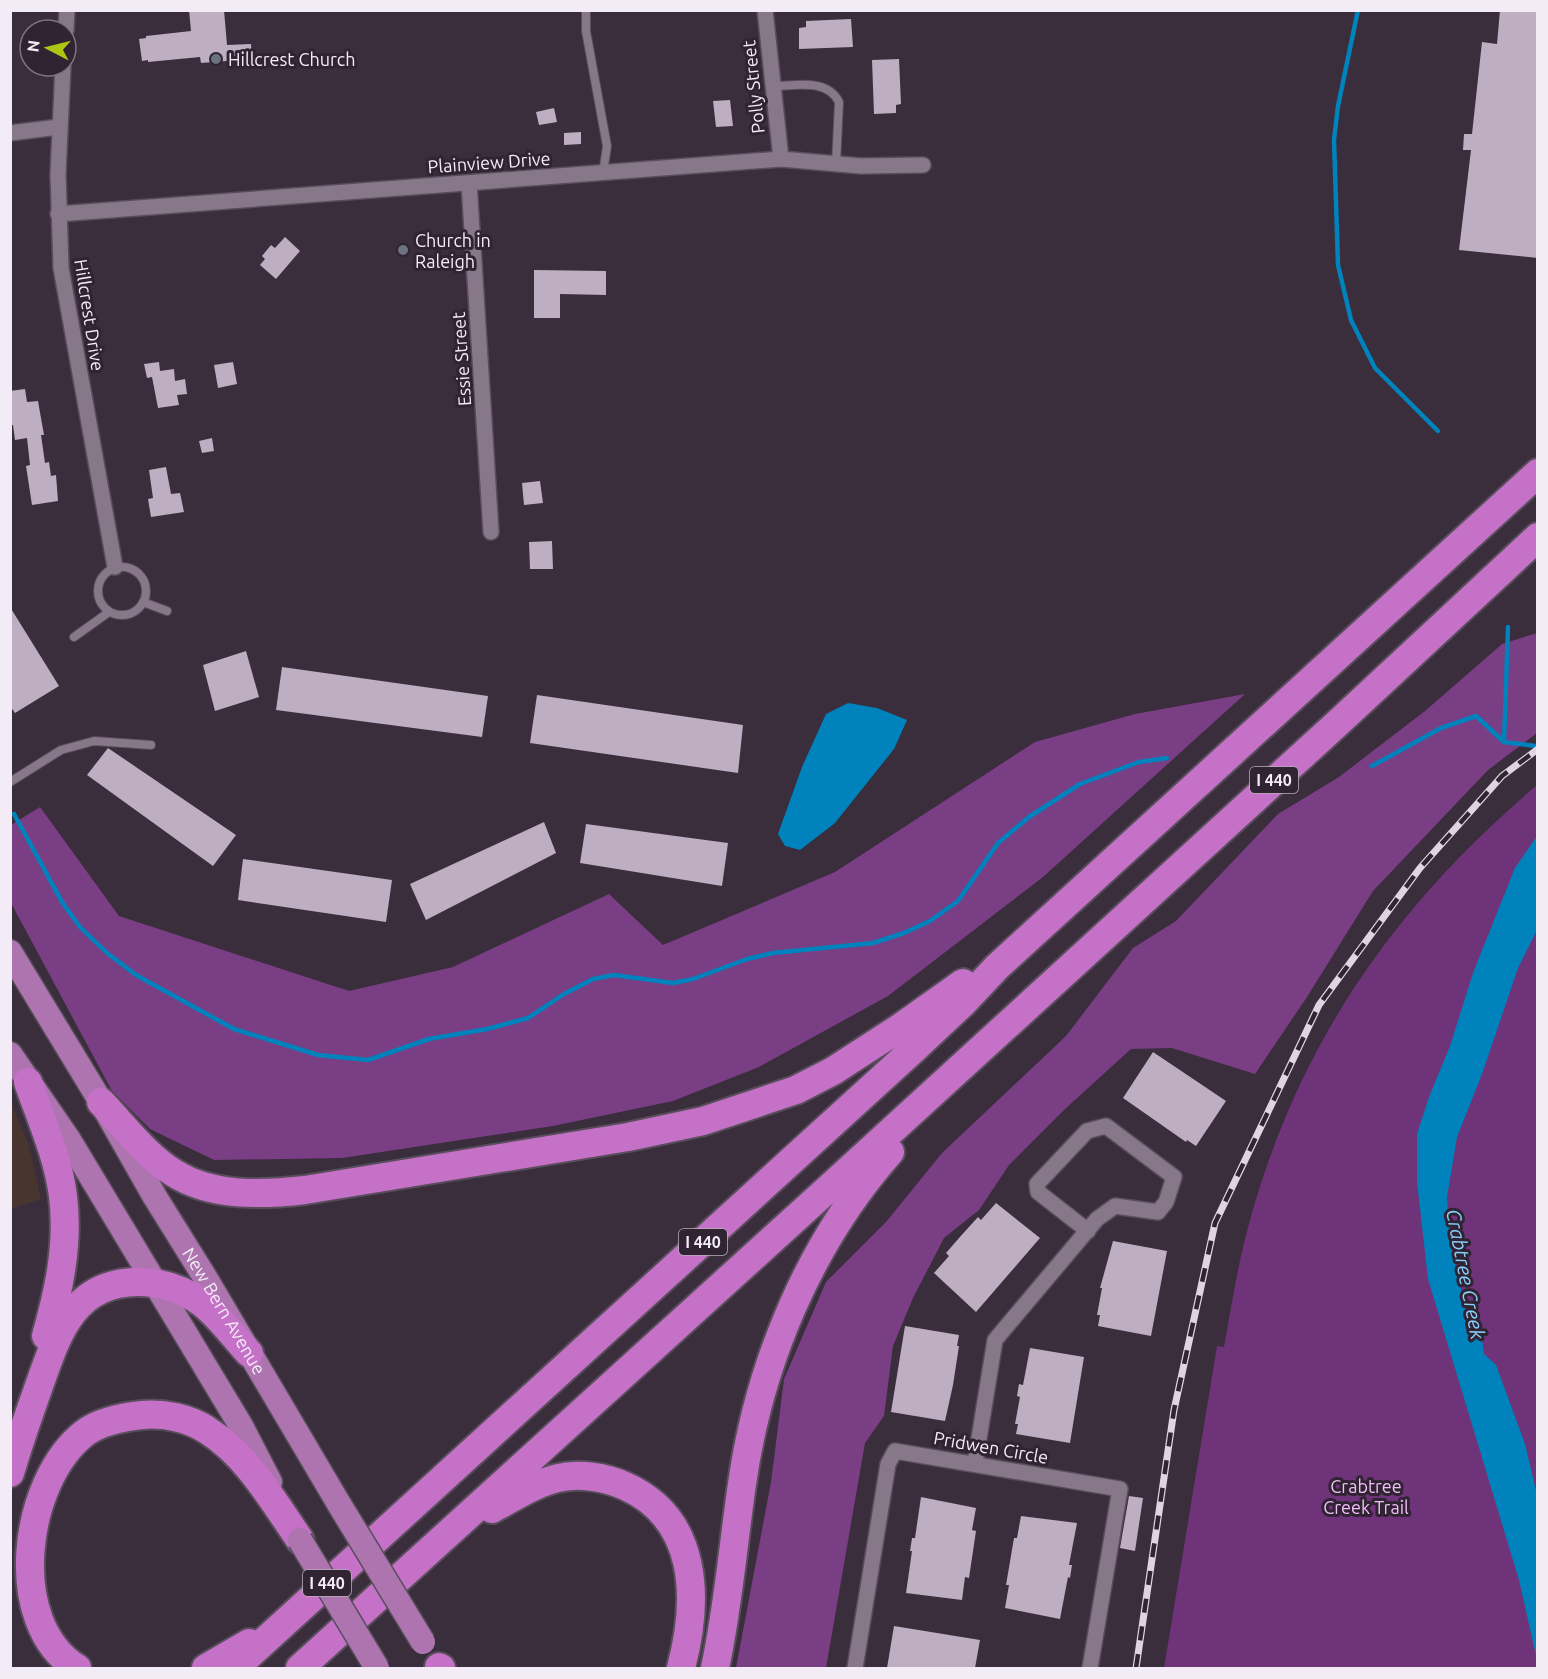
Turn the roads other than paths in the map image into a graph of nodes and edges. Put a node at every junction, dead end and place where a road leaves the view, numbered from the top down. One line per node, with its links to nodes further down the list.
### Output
1 (586, 10): 10 (lane)
2 (765, 10): 4 (street, Polly Street)
3 (62, 78): 5 (street, Hillcrest Drive)
4 (773, 86): 7 (street, Polly Street); 8 (lane)
5 (59, 127): 6 (street); 12 (street, Hillcrest Drive)
6 (10, 133)
7 (781, 159): 8 (street, Plainview Drive); 10 (street, Plainview Drive)
8 (836, 164): 9 (street, Plainview Drive)
9 (923, 165)
10 (603, 172): 11 (street, Plainview Drive)
11 (469, 183): 12 (street, Plainview Drive); 14 (street, Essie Street)
12 (58, 214): 16 (street, Hillcrest Drive)
13 (1538, 473): 23 (highway, I 440)
14 (491, 532)
15 (1538, 537): 25 (highway, I 440)
16 (115, 567): 17 (lane); 19 (lane)
17 (143, 602): 18 (lane); 19 (lane)
18 (167, 611)
19 (109, 612): 20 (lane)
20 (74, 637)
21 (151, 746): 22 (lane)
22 (10, 782)
23 (1040, 928): 28 (highway); 37 (highway, I 440)
24 (10, 952): 28 (main road, New Bern Avenue)
25 (1009, 1022): 35 (highway, I 440); 45 (highway)
26 (10, 1054): 27 (main road)
27 (28, 1082): 30 (main road); 32 (highway)
28 (101, 1102): 31 (main road, New Bern Avenue)
29 (1088, 1231): 29 (street); 33 (street)
30 (154, 1282): 31 (highway); 32 (highway); 36 (main road)
31 (249, 1353): 43 (main road, New Bern Avenue, bridge)
32 (21, 1437): 34 (highway)
33 (975, 1463): 46 (street, Pridwen Circle); 47 (street, Pridwen Circle)
34 (10, 1473)
35 (448, 1534): 41 (highway, I 440); 44 (highway)
36 (300, 1540): 38 (highway); 42 (main road, bridge)
37 (294, 1615): 39 (highway); 40 (highway, I 440)
38 (77, 1668)
39 (206, 1668)
40 (234, 1668)
41 (300, 1668)
42 (377, 1668)
43 (440, 1668)
44 (681, 1668)
45 (715, 1668)
46 (855, 1668)
47 (1090, 1668)

